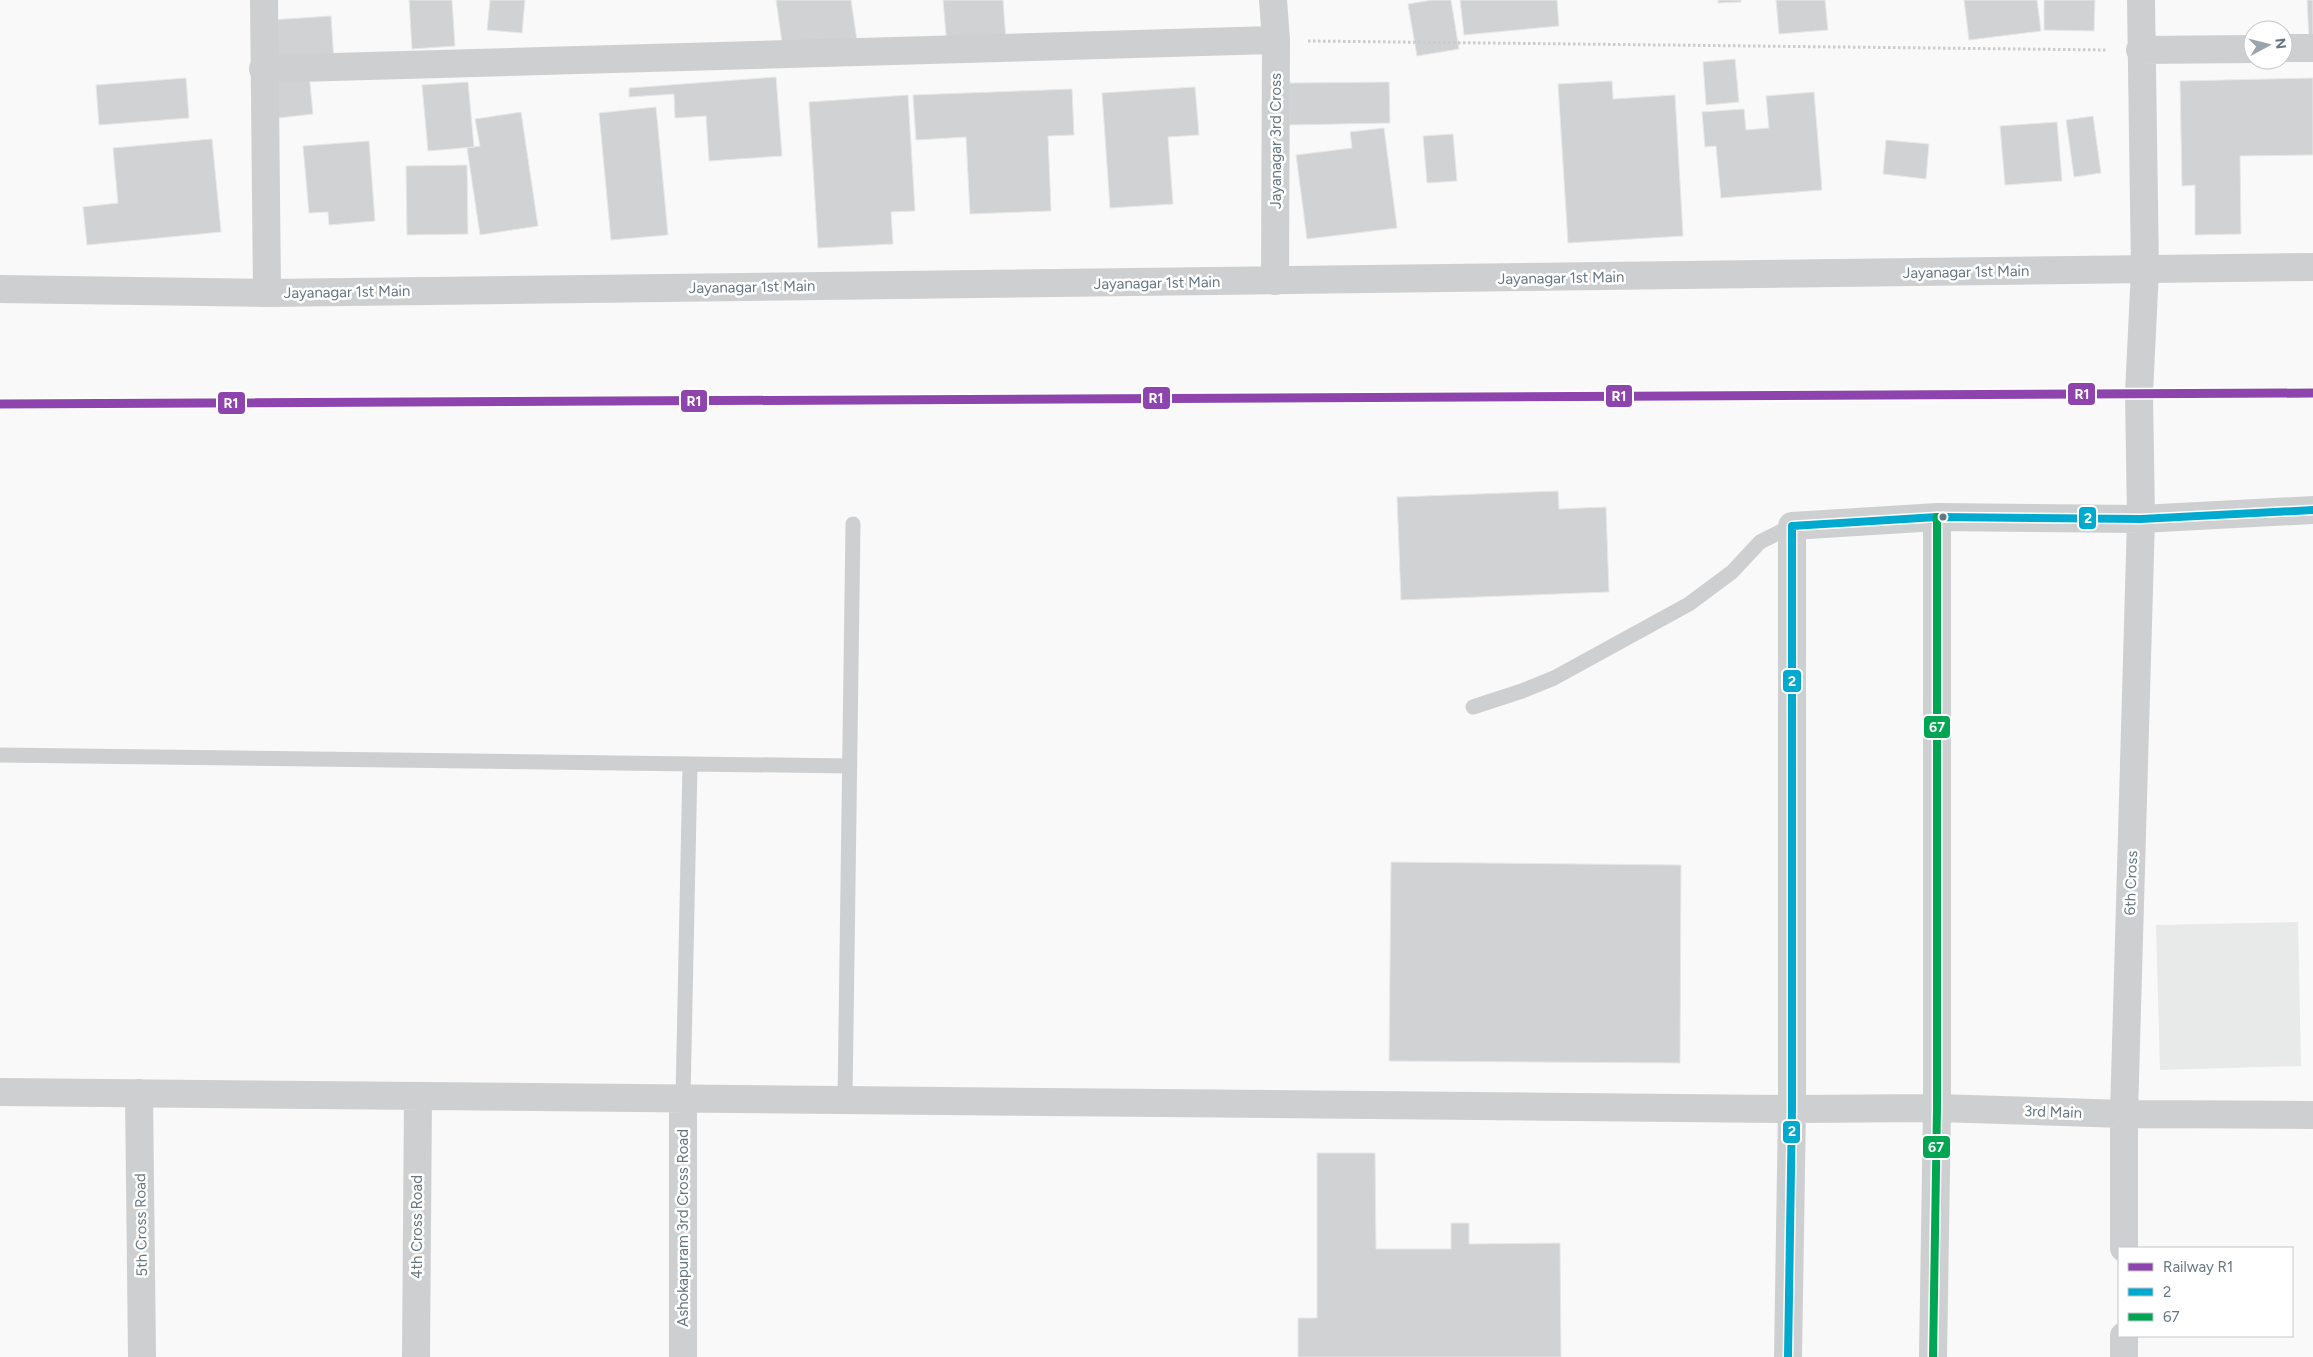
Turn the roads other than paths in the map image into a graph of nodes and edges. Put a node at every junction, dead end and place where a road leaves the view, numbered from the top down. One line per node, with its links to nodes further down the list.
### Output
1 (264, 0): 9 (street)
2 (1273, 0): 4 (street, Jayanagar 3rd Cross)
3 (2141, 0): 8 (street, 6th Cross)
4 (1276, 40): 9 (street); 12 (street, Jayanagar 3rd Cross)
5 (2293, 48): 6 (street)
6 (2313, 48)
7 (2243, 49): 8 (street)
8 (2140, 50): 11 (street, 6th Cross)
9 (263, 69): 14 (street)
10 (2313, 267): 11 (street, Jayanagar 1st Main)
11 (2145, 270): 12 (street, Jayanagar 1st Main); 17 (street, 6th Cross)
12 (1275, 281): 14 (street, Jayanagar 1st Main)
13 (0, 289): 14 (street, Jayanagar 1st Main)
14 (267, 293)
15 (2313, 510): 17 (street)
16 (1937, 517): 17 (street); 19 (street); 29 (street)
17 (2141, 519): 31 (street, 6th Cross)
18 (852, 524): 23 (lane)
19 (1792, 526): 20 (lane); 30 (street)
20 (1473, 707)
21 (0, 755): 22 (lane)
22 (690, 764): 23 (lane); 27 (lane)
23 (849, 766): 28 (lane)
24 (0, 1092): 25 (street, 3rd Main)
25 (139, 1094): 26 (street, 3rd Main); 35 (street, 5th Cross Road)
26 (418, 1096): 27 (street, 3rd Main); 36 (street, 4th Cross Road)
27 (684, 1098): 28 (street, 3rd Main); 37 (street, Ashokapuram 3rd Cross Road)
28 (846, 1100): 30 (street, 3rd Main)
29 (1937, 1108): 30 (street, 3rd Main); 31 (street, 3rd Main); 39 (street)
30 (1792, 1109): 38 (street)
31 (2124, 1114): 32 (street, 3rd Main); 33 (street, 6th Cross)
32 (2313, 1115)
33 (2124, 1247)
34 (2124, 1337): 40 (street)
35 (142, 1357)
36 (416, 1357)
37 (683, 1357)
38 (1788, 1357)
39 (1933, 1357)
40 (2124, 1357)

